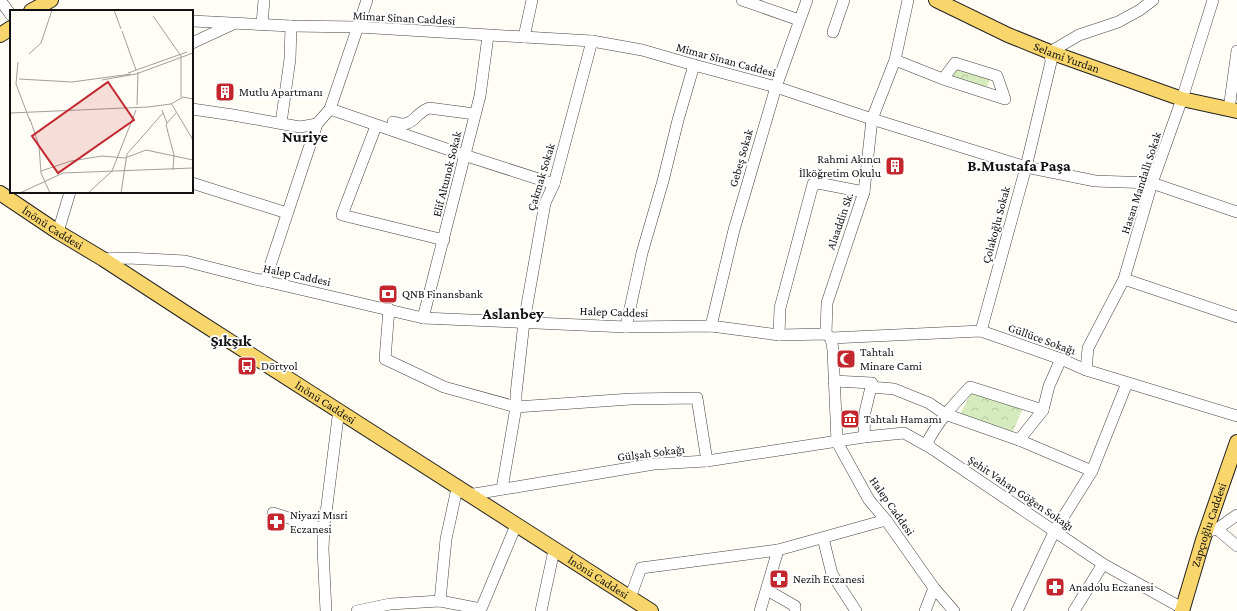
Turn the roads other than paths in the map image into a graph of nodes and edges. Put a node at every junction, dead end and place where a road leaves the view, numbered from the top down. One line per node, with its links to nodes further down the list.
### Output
1 (0, 0): 15 (street)
2 (52, 0): 14 (main road)
3 (264, 0): 22 (street)
4 (367, 0): 25 (street)
5 (532, 0): 30 (street)
6 (742, 0): 17 (street)
7 (807, 0): 17 (street, Gebeş Sokak)
8 (844, 0): 27 (street)
9 (908, 0): 35 (street, Alaaddin Sk.)
10 (936, 0): 13 (main road, Selami Yurdan)
11 (1153, 0): 34 (street)
12 (1213, 0): 39 (street, Hasan Mandallı Sokak)
13 (952, 5): 34 (main road, Selami Yurdan)
14 (34, 10)
15 (10, 13)
16 (10, 20): 20 (main road)
17 (799, 20): 38 (street, Gebeş Sokak)
18 (10, 21): 24 (main road)
19 (193, 21): 21 (street, Mimar Sinan Caddesi)
20 (0, 23)
21 (235, 23): 22 (street, Mimar Sinan Caddesi); 32 (street)
22 (262, 24): 23 (street, Mimar Sinan Caddesi)
23 (291, 26): 25 (street, Mimar Sinan Caddesi); 46 (street)
24 (0, 27)
25 (358, 28): 29 (street, Mimar Sinan Caddesi); 41 (street)
26 (10, 29): 28 (main road)
27 (833, 32)
28 (0, 35)
29 (488, 36): 30 (street, Mimar Sinan Caddesi); 43 (street, Elif Altunok Sokak)
30 (524, 37): 31 (street, Mimar Sinan Caddesi)
31 (592, 41): 36 (street, Mimar Sinan Caddesi); 53 (street, Çakmak Sokak)
32 (193, 42)
33 (1237, 51): 42 (street)
34 (1050, 52): 39 (main road, Selami Yurdan); 50 (street, Çolakoğlu Sokak)
35 (895, 60): 37 (street); 44 (street, Alaaddin Sk.)
36 (694, 65): 38 (street, Mimar Sinan Caddesi); 70 (street)
37 (943, 79): 37 (street)
38 (776, 86): 44 (street, Mimar Sinan Caddesi); 69 (street, Gebeş Sokak)
39 (1182, 99): 42 (main road, Selami Yurdan); 52 (street, Hasan Mandallı Sokak)
40 (193, 109): 46 (street)
41 (330, 109): 47 (street); 48 (street)
42 (1233, 110)
43 (475, 114): 45 (street); 49 (street, Elif Altunok Sokak)
44 (872, 119): 50 (street, Mimar Sinan Caddesi); 54 (street, Alaaddin Sk.)
45 (393, 122)
46 (281, 124): 47 (street)
47 (317, 124): 59 (street)
48 (376, 126): 49 (street); 61 (street)
49 (464, 155): 53 (street); 61 (street, Elif Altunok Sokak)
50 (1026, 167): 52 (street, Mimar Sinan Caddesi); 71 (street, Çolakoğlu Sokak)
51 (193, 183): 59 (street)
52 (1152, 183): 58 (street, Mimar Sinan Caddesi); 63 (street, Hasan Mandallı Sokak)
53 (554, 184): 68 (street, Çakmak Sokak)
54 (864, 192): 72 (street); 73 (street, Alaaddin Sk.)
55 (70, 193): 60 (street)
56 (0, 194): 60 (main road, İnönü Caddesi)
57 (0, 200): 62 (main road, İnönü Caddesi)
58 (1237, 212)
59 (287, 213): 64 (street)
60 (58, 232): 62 (main road, İnönü Caddesi)
61 (444, 240): 67 (street, Elif Altunok Sokak)
62 (98, 259): 64 (street, Halep Caddesi); 83 (main road, İnönü Caddesi); 92 (main road, İnönü Caddesi)
63 (1124, 279): 66 (street); 75 (street, Hasan Mandallı Sokak)
64 (265, 280): 65 (street, Halep Caddesi)
65 (390, 309): 67 (street, Halep Caddesi); 79 (street)
66 (1237, 317)
67 (423, 318): 68 (street, Halep Caddesi)
68 (524, 322): 70 (street, Halep Caddesi); 79 (street, Çakmak Sokak)
69 (711, 326): 70 (street, Halep Caddesi); 72 (street, Halep Caddesi)
70 (626, 327)
71 (981, 331): 73 (street, Güllüce Sokağı); 74 (street, Güllüce Sokağı)
72 (779, 335): 73 (street, Halep Caddesi)
73 (829, 336): 76 (street, Halep Caddesi)
74 (1061, 359): 75 (street, Güllüce Sokağı); 80 (street)
75 (1086, 370): 77 (street, Güllüce Sokağı)
76 (834, 381): 78 (street); 86 (street, Halep Caddesi)
77 (1127, 384): 82 (street, Güllüce Sokağı); 90 (street)
78 (871, 387): 81 (street); 84 (street)
79 (516, 407): 89 (street); 91 (street, Çakmak Sokak)
80 (1043, 410): 81 (street); 85 (street)
81 (945, 414): 85 (street); 88 (street)
82 (1237, 416)
83 (338, 417): 92 (main road, İnönü Caddesi); 96 (street)
84 (864, 437): 86 (street, Şehit Vahap Göğen Sokağı); 88 (street, Şehit Vahap Göğen Sokağı)
85 (1019, 440): 90 (street)
86 (837, 442): 89 (street, Gülşah Sokağı); 95 (street, Halep Caddesi)
87 (1237, 442): 98 (main road, Zapçıoğlu Caddesi)
88 (931, 448): 99 (street, Şehit Vahap Göğen Sokağı)
89 (707, 461): 91 (street, Gülşah Sokağı)
90 (1092, 471): 99 (street)
91 (502, 489): 92 (street, Gülşah Sokağı)
92 (462, 494): 97 (main road, İnönü Caddesi); 107 (main road, İnönü Caddesi); 108 (street)
93 (273, 513): 96 (street)
94 (1237, 515): 98 (street)
95 (886, 520): 100 (street); 105 (street, Halep Caddesi)
96 (324, 530): 111 (street)
97 (514, 530): 103 (main road, İnönü Caddesi); 109 (street)
98 (1211, 530): 101 (street); 110 (main road, Zapçıoğlu Caddesi)
99 (1054, 532): 104 (street, Şehit Vahap Göğen Sokağı); 121 (street)
100 (823, 538): 102 (street); 118 (street)
101 (1237, 546)
102 (778, 550): 106 (street); 107 (street)
103 (553, 555): 113 (street); 114 (main road, İnönü Caddesi)
104 (1103, 564): 110 (street, Şehit Vahap Göğen Sokağı); 122 (street)
105 (934, 588): 119 (street); 120 (street, Halep Caddesi)
106 (767, 590): 116 (street); 117 (street)
107 (630, 598): 115 (main road, İnönü Caddesi)
108 (440, 601): 109 (street); 112 (street)
109 (481, 610)
110 (1181, 610)
111 (326, 611)
112 (357, 611)
113 (542, 611)
114 (639, 611)
115 (651, 611)
116 (760, 611)
117 (795, 611)
118 (856, 611)
119 (925, 611)
120 (954, 611)
121 (1017, 611)
122 (1074, 611)

